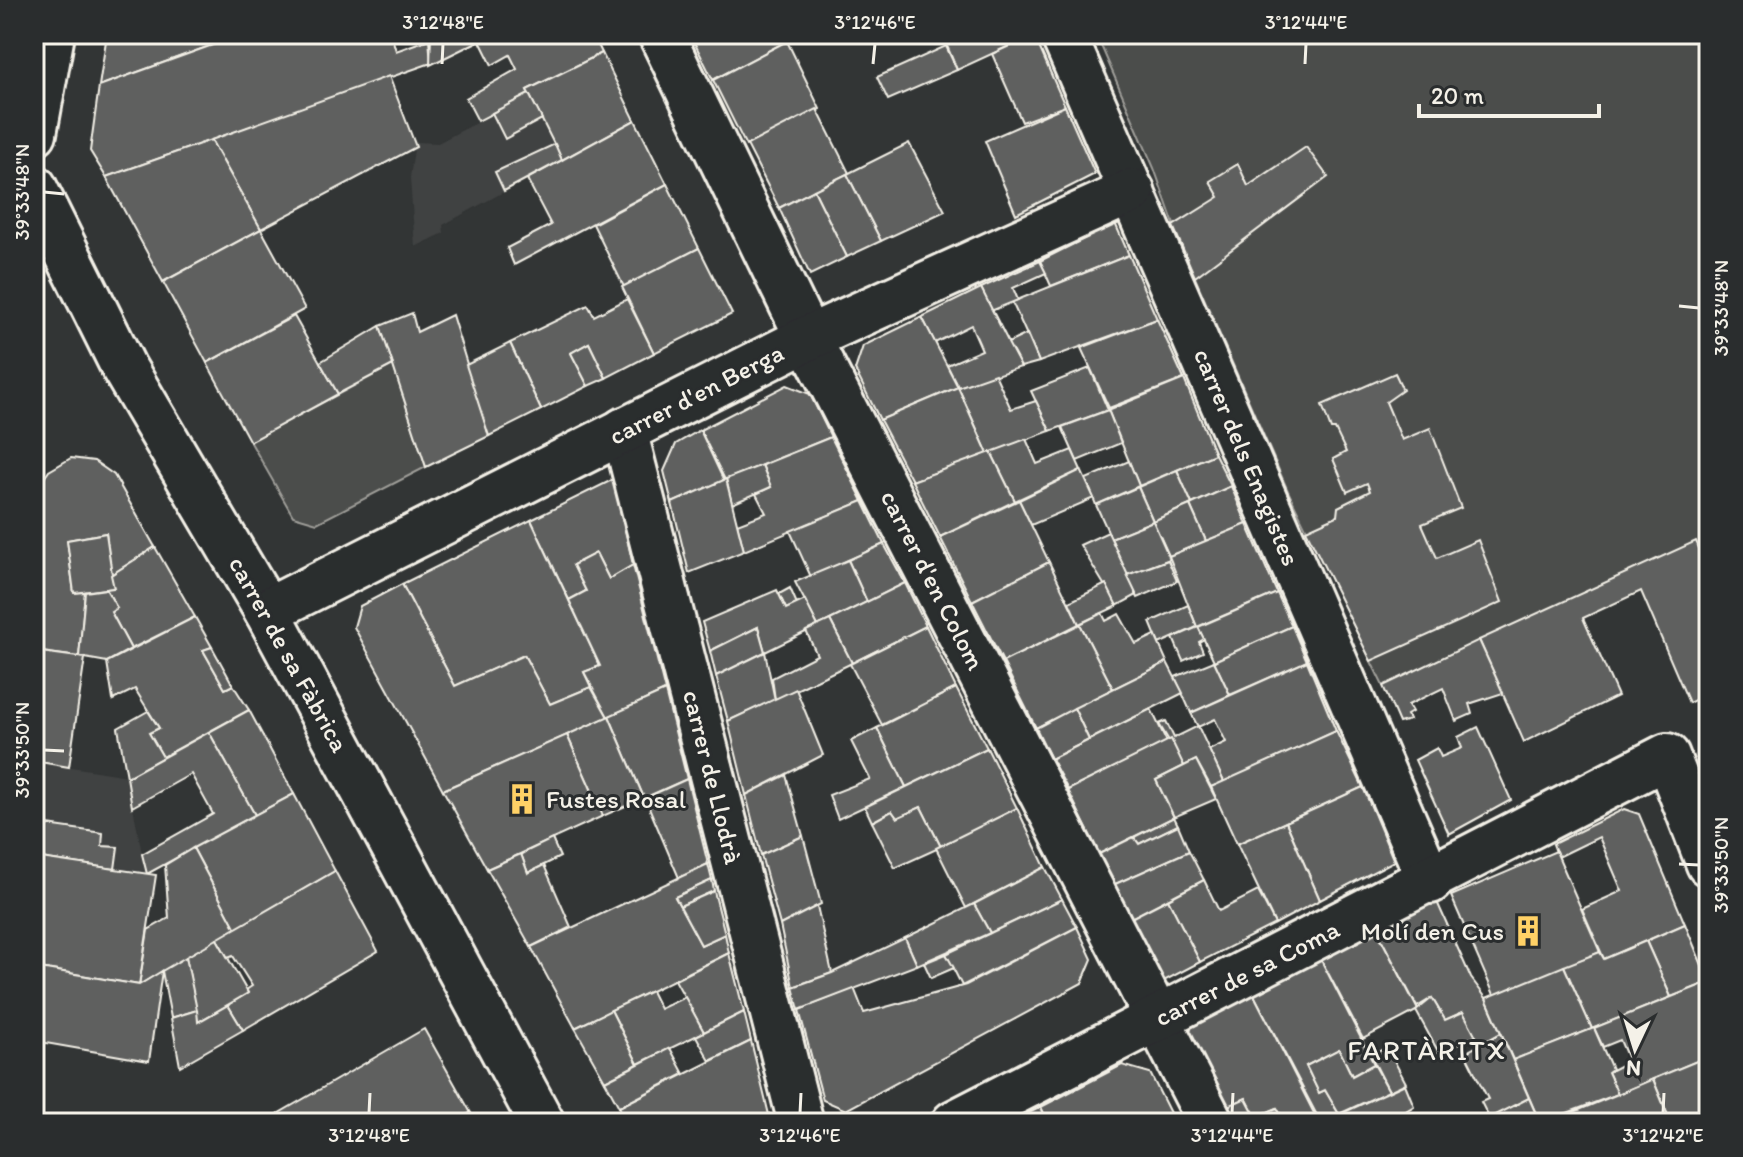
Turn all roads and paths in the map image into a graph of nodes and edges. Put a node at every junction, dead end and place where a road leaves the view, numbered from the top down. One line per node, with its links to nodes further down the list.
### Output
1 (52, 34): 4 (street)
2 (661, 34): 7 (street, carrer d'en Colom)
3 (1063, 34): 6 (street, carrer dels Enagistes)
4 (34, 133)
5 (34, 187): 9 (street, carrer de sa Fàbrica)
6 (1132, 191): 7 (street, carrer d'en Berga); 11 (street, carrer dels Enagistes)
7 (808, 338): 8 (street, carrer d'en Berga); 12 (street, carrer d'en Colom)
8 (624, 430): 9 (street, carrer d'en Berga); 14 (street, carrer de Llodrà)
9 (267, 611): 13 (street, carrer de sa Fàbrica)
10 (1709, 864): 11 (street, carrer de sa Coma)
11 (1430, 881): 12 (street, carrer de sa Coma)
12 (1158, 1017): 15 (street, carrer de sa Coma); 16 (street, carrer d'en Colom)
13 (542, 1123)
14 (801, 1123)
15 (954, 1123)
16 (1211, 1123)

